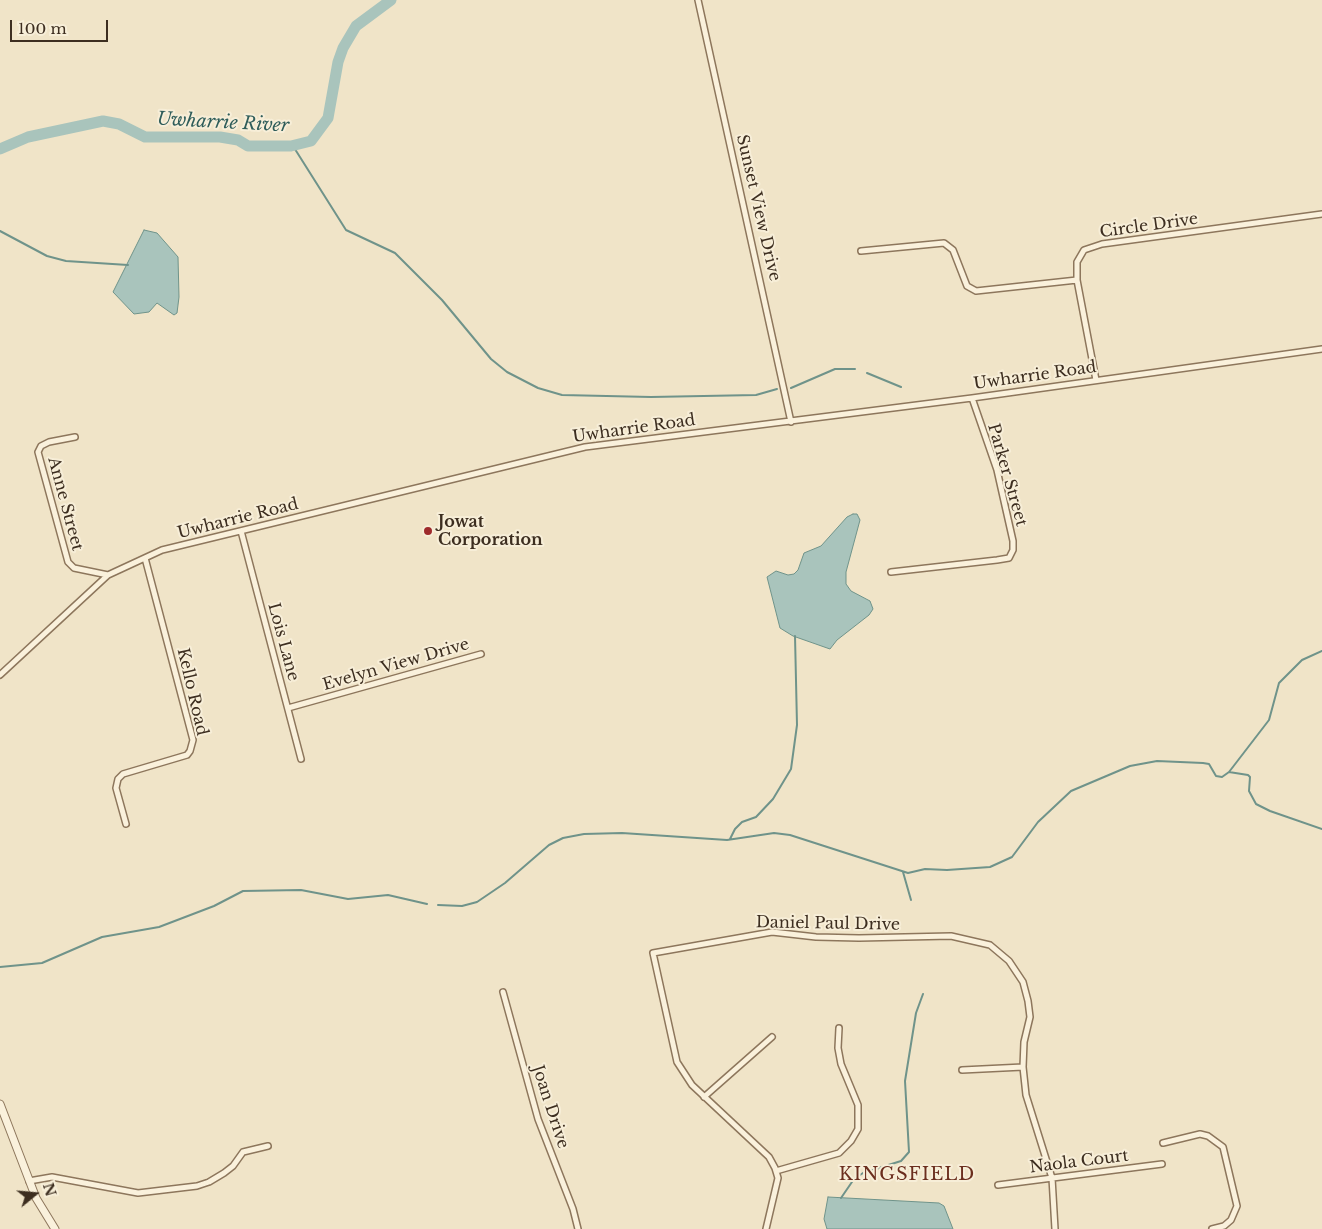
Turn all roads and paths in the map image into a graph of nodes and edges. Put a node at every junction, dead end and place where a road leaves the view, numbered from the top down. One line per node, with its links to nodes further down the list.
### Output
1 (698, 0): 8 (street, Sunset View Drive)
2 (1322, 214): 4 (street, Circle Drive)
3 (861, 251): 4 (street)
4 (1077, 280): 6 (street, Circle Drive)
5 (1322, 349): 6 (street, Uwharrie Road)
6 (1096, 380): 7 (street, Uwharrie Road)
7 (972, 398): 8 (street, Uwharrie Road); 12 (street, Parker Street)
8 (791, 422): 10 (street, Uwharrie Road)
9 (75, 437): 13 (street, Anne Street)
10 (241, 531): 11 (street, Uwharrie Road); 16 (street, Lois Lane)
11 (145, 558): 13 (street, Uwharrie Road); 18 (street, Kello Road)
12 (891, 572)
13 (108, 575): 15 (street, Uwharrie Road)
14 (481, 654): 16 (street, Evelyn View Drive)
15 (0, 675)
16 (288, 708): 17 (street, Lois Lane)
17 (301, 759)
18 (126, 824)
19 (503, 992): 34 (street, Joan Drive)
20 (839, 1028): 29 (street)
21 (772, 1037): 24 (street)
22 (1023, 1067): 23 (street); 24 (street, Daniel Paul Drive); 30 (street, Daniel Paul Drive)
23 (962, 1070)
24 (704, 1097): 29 (street, Daniel Paul Drive)
25 (0, 1104): 31 (street)
26 (1163, 1143): 37 (street)
27 (268, 1146): 31 (street)
28 (1162, 1164): 30 (street, Naola Court)
29 (776, 1171): 35 (street)
30 (1052, 1178): 32 (street, Naola Court); 36 (street, Daniel Paul Drive)
31 (29, 1181): 33 (street)
32 (998, 1185)
33 (55, 1229)
34 (578, 1229)
35 (766, 1229)
36 (1055, 1229)
37 (1212, 1229)

